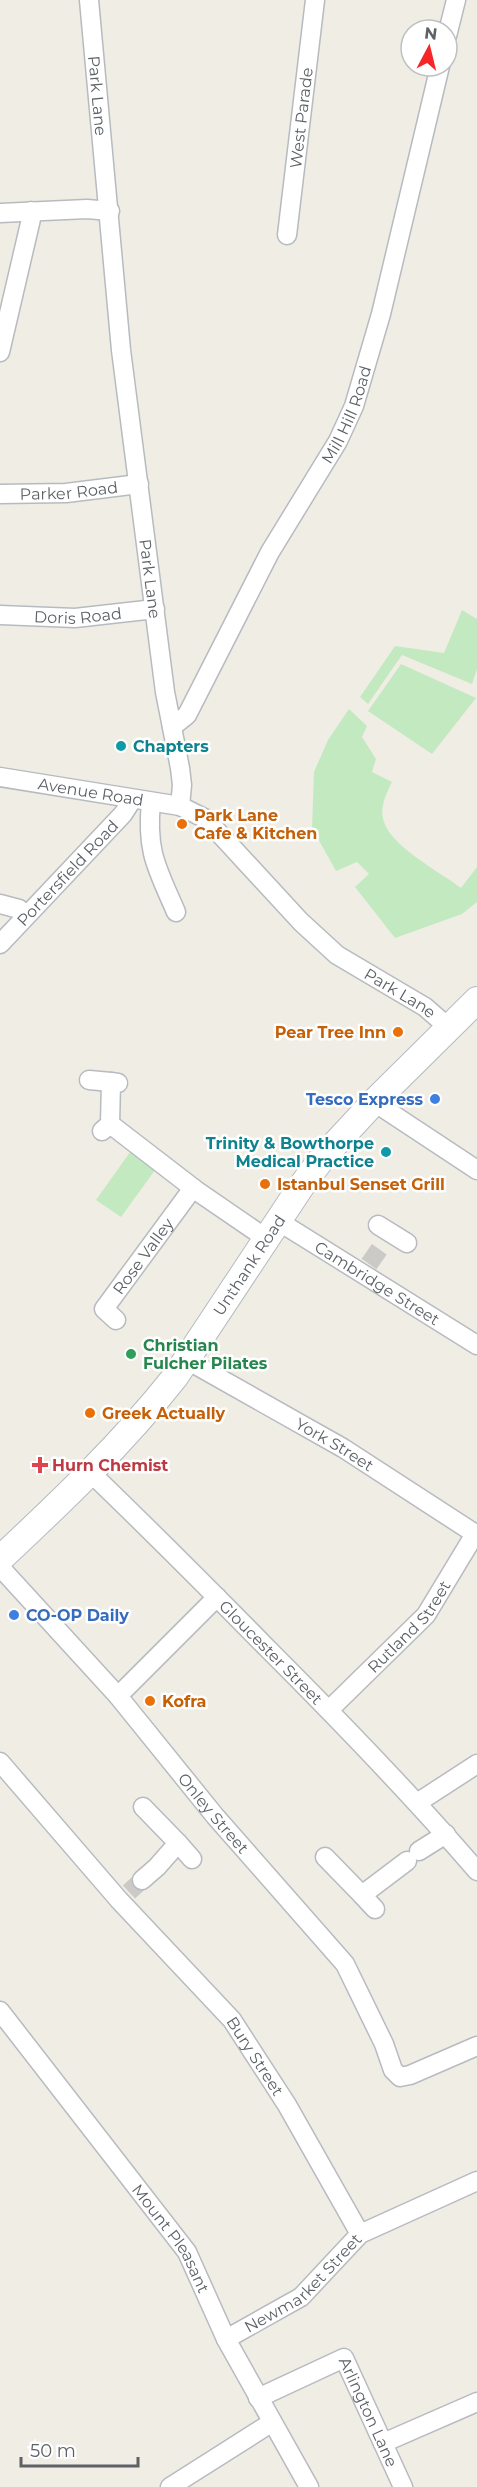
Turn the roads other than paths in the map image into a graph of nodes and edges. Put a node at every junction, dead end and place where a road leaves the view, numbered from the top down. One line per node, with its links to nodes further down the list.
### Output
1 (89, 0): 7 (street, Park Lane)
2 (315, 0): 9 (street, West Parade)
3 (456, 0): 4 (street)
4 (452, 18)
5 (437, 78): 15 (street, Mill Hill Road)
6 (31, 211): 7 (street); 8 (street); 10 (street)
7 (110, 211): 11 (street, Park Lane)
8 (0, 213)
9 (287, 236)
10 (0, 351)
11 (139, 484): 12 (street, Parker Road); 13 (street, Park Lane)
12 (0, 494)
13 (155, 609): 14 (street, Doris Road); 15 (street, Park Lane)
14 (0, 615)
15 (172, 727): 19 (street, Park Lane)
16 (0, 777): 17 (street, Avenue Road)
17 (132, 800): 18 (street, Avenue Road); 22 (street, Portersfield Road)
18 (151, 802): 19 (street, Avenue Road); 21 (street)
19 (180, 806): 25 (street, Park Lane)
20 (0, 904): 22 (street)
21 (176, 912)
22 (26, 915): 23 (street, Portersfield Road)
23 (0, 944)
24 (477, 1000): 25 (street, Unthank Road)
25 (448, 1028): 27 (street, Unthank Road)
26 (89, 1080): 29 (street)
27 (374, 1102): 28 (street); 30 (street, Unthank Road)
28 (477, 1170)
29 (193, 1188): 30 (street); 33 (street, Rose Valley)
30 (272, 1230): 34 (street, Cambridge Street); 35 (street, Unthank Road)
31 (384, 1234): 32 (street)
32 (407, 1243)
33 (116, 1320)
34 (477, 1345)
35 (187, 1360): 36 (street, Unthank Road); 37 (street, York Street)
36 (91, 1473): 38 (street, Unthank Road); 40 (street, Gloucester Street)
37 (476, 1535): 42 (street, Rutland Street)
38 (0, 1559)
39 (0, 1567): 41 (street, Onley Street)
40 (217, 1597): 41 (street); 42 (street, Gloucester Street)
41 (118, 1696): 56 (street, Onley Street)
42 (329, 1710): 45 (street, Gloucester Street)
43 (0, 1762): 52 (street, Bury Street)
44 (477, 1764): 45 (street)
45 (417, 1803): 47 (street, Gloucester Street)
46 (143, 1807): 48 (street)
47 (446, 1834): 51 (street, Gloucester Street); 53 (street)
48 (178, 1843): 50 (street); 52 (street)
49 (325, 1857): 53 (street)
50 (192, 1858)
51 (477, 1871)
52 (130, 1890): 58 (street, Bury Street)
53 (362, 1895): 54 (street)
54 (375, 1909)
55 (0, 2011): 59 (street, Mount Pleasant)
56 (477, 2046)
57 (477, 2181): 58 (street, Newmarket Street)
58 (360, 2234): 59 (street, Newmarket Street)
59 (226, 2339): 60 (street, Mount Pleasant)
60 (258, 2398): 62 (street, Mount Pleasant); 63 (street, Arlington Lane)
61 (477, 2402): 63 (street)
62 (271, 2422): 64 (street); 65 (street, Mount Pleasant)
63 (383, 2443): 66 (street, Arlington Lane)
64 (170, 2487)
65 (309, 2487)
66 (403, 2487)

